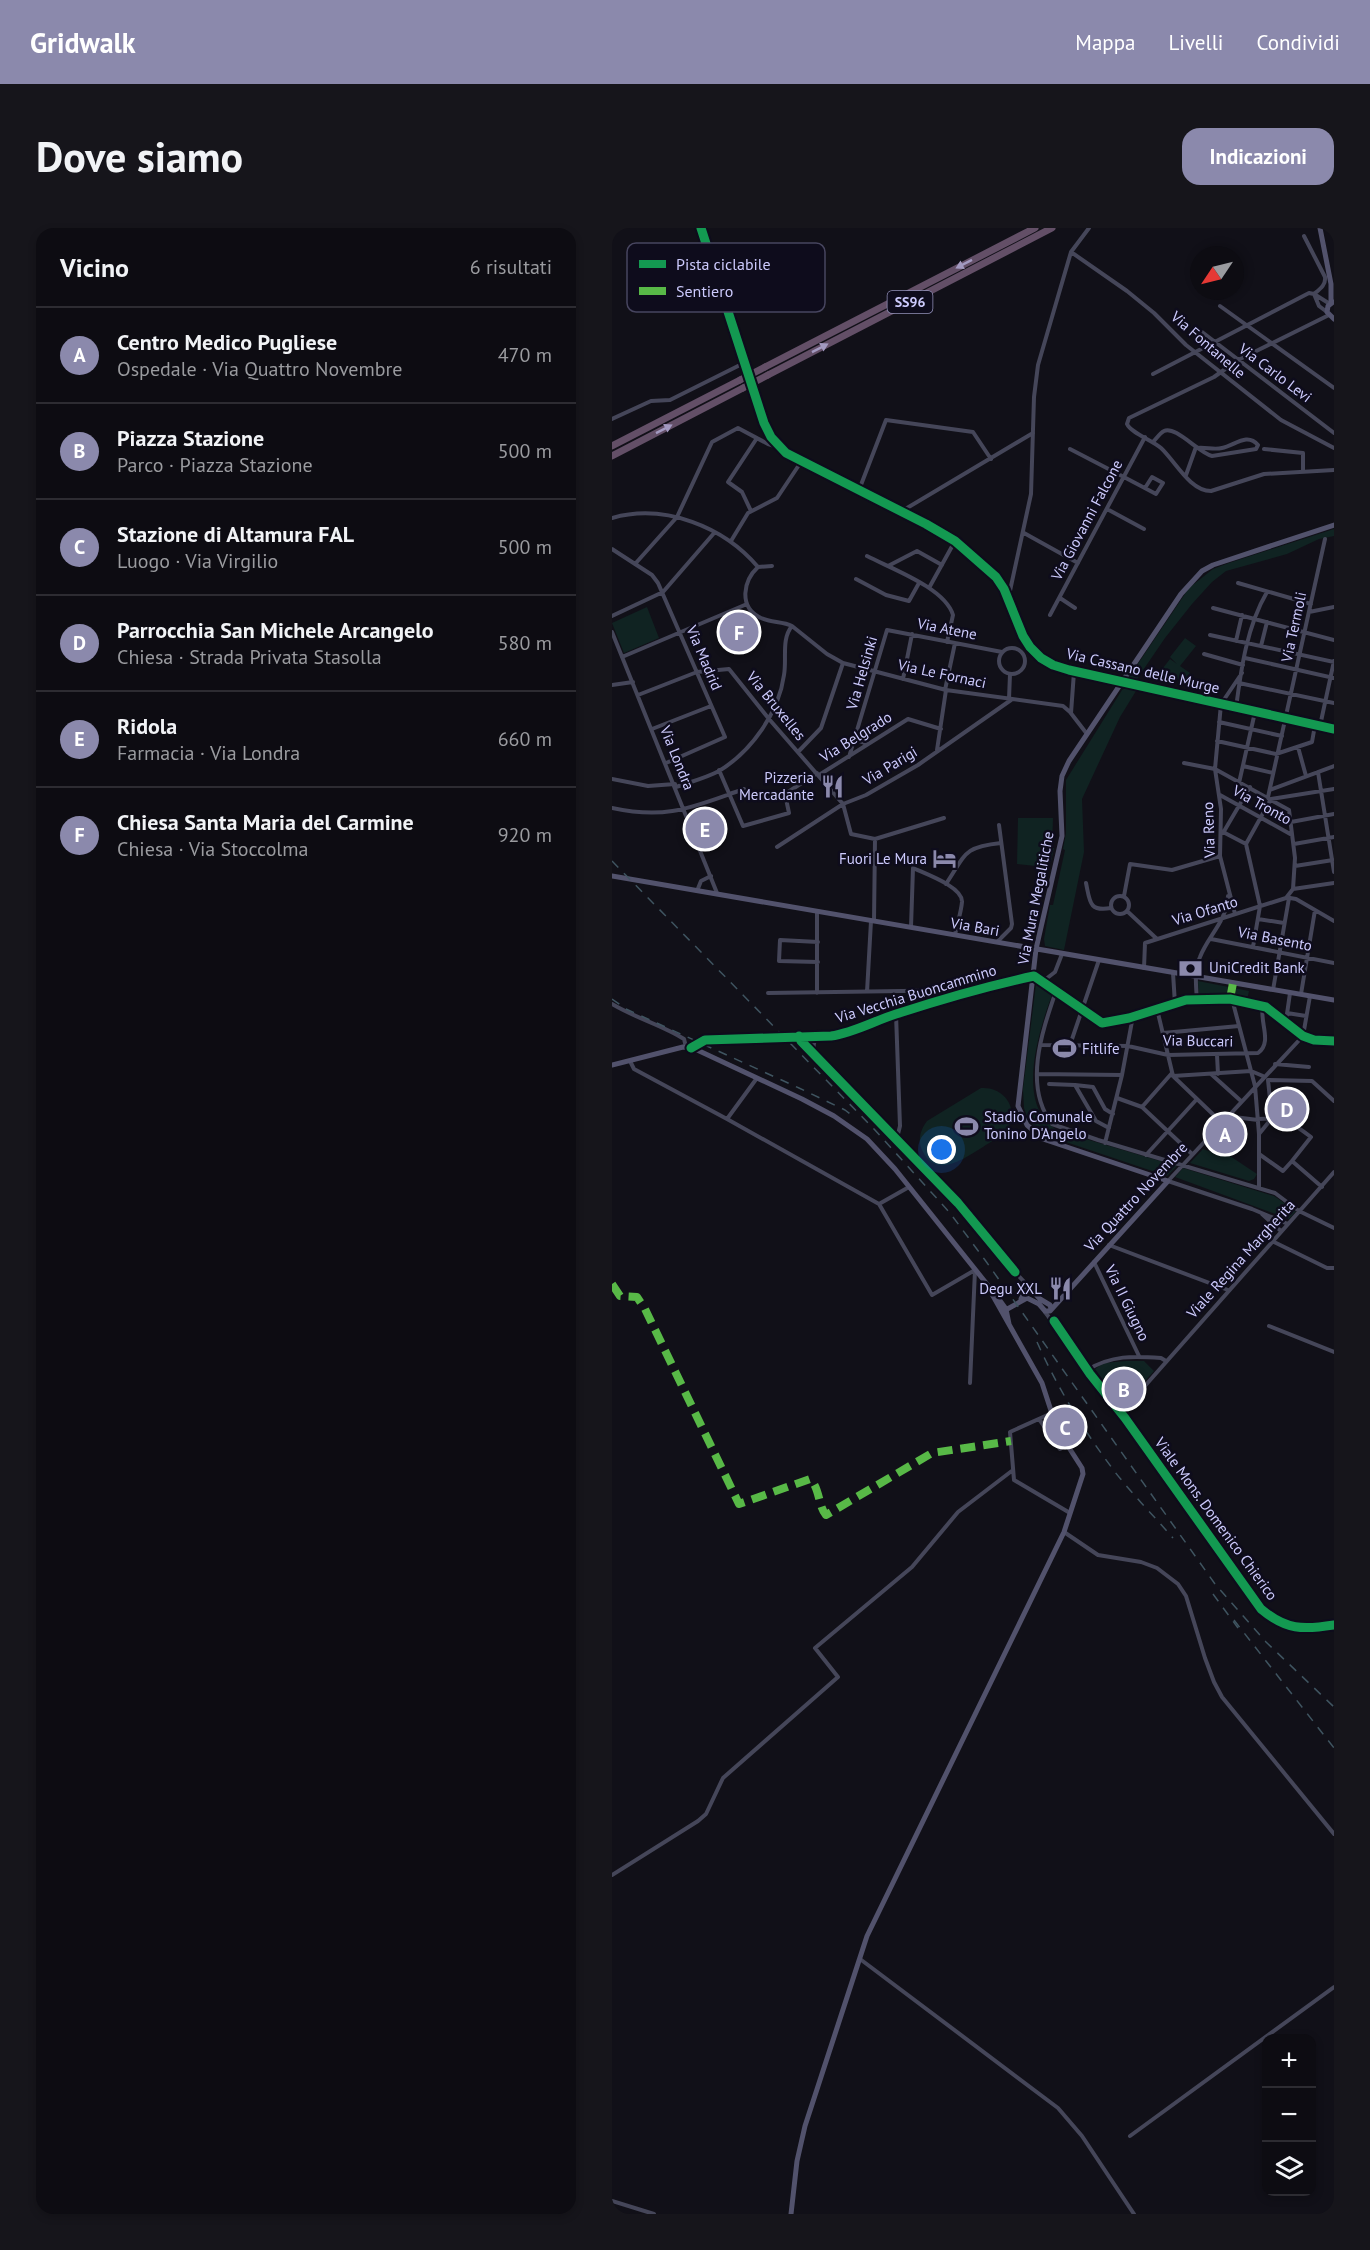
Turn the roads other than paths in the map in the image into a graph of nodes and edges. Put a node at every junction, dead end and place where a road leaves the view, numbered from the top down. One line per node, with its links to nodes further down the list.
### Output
1 (701, 228): 7 (main road)
2 (1035, 228): 24 (highway, SS96, one-way to 24, bridge)
3 (1052, 228): 24 (highway, SS96, one-way to 3, bridge)
4 (1089, 228): 8 (street)
5 (1320, 228): 9 (main road)
6 (1304, 236): 10 (street)
7 (706, 243)
8 (1071, 252): 19 (street, Via Fontanelle); 27 (street)
9 (1333, 287): 11 (main road)
10 (1314, 294): 11 (street); 14 (street); 15 (street)
11 (1332, 302): 14 (main road)
12 (1220, 306): 15 (street)
13 (729, 312): 21 (main road)
14 (1330, 315): 18 (street)
15 (1246, 325): 17 (street); 18 (street)
16 (1202, 332): 17 (street, Via Carlo Levi)
17 (1215, 342): 19 (street); 20 (street, Via Carlo Levi)
18 (1271, 344): 20 (street); 25 (street)
19 (1196, 352): 22 (street, Via Fontanelle); 23 (street)
20 (1238, 360): 22 (street); 28 (street, Via Carlo Levi)
21 (745, 362): 26 (street); 33 (main road)
22 (1219, 372): 29 (street); 36 (street, Via Fontanelle)
23 (1154, 374)
24 (742, 384): 32 (highway, SS96); 38 (highway, SS96, one-way to 24)
25 (1334, 388)
26 (612, 418)
27 (1033, 432): 39 (street); 55 (street)
28 (1334, 433)
29 (1145, 437): 31 (street); 44 (street, Via Giovanni Falcone)
30 (758, 438): 33 (street); 48 (street); 51 (street)
31 (1153, 442): 35 (street); 43 (street)
32 (612, 446)
33 (778, 447): 40 (main road, Via Cassano delle Murge)
34 (1257, 447): 35 (street); 35 (street); 42 (street)
35 (1196, 448): 43 (street)
36 (1334, 448)
37 (1070, 449): 44 (street)
38 (612, 456)
39 (991, 459): 46 (street); 49 (street)
40 (801, 462): 46 (main road, Via Cassano delle Murge); 48 (street)
41 (1334, 470): 42 (street)
42 (1303, 471): 43 (street)
43 (1186, 476)
44 (1124, 477): 45 (street); 47 (street, Via Giovanni Falcone)
45 (1145, 488): 45 (street)
46 (859, 490): 49 (main road, Via Cassano delle Murge)
47 (1107, 509): 53 (street); 61 (street, Via Giovanni Falcone)
48 (751, 511): 57 (street)
49 (902, 512): 58 (main road, Via Cassano delle Murge)
50 (612, 518): 51 (street)
51 (677, 518): 54 (street); 62 (street)
52 (1334, 525): 118 (main road, Via Mura Megalitiche)
53 (1144, 529)
54 (715, 532): 57 (street); 72 (street)
55 (1024, 533): 61 (street); 74 (street)
56 (1325, 539): 76 (street, Via Termoli)
57 (731, 541): 65 (street)
58 (955, 541): 63 (street); 74 (main road, Via Cassano delle Murge)
59 (612, 549): 62 (street, Via Madrid)
60 (867, 556): 66 (street)
61 (1078, 563): 73 (street, Via Giovanni Falcone)
62 (635, 564): 72 (street, Via Madrid)
63 (942, 565): 66 (street); 70 (street)
64 (772, 566): 65 (street)
65 (758, 567): 75 (street)
66 (888, 567): 68 (street)
67 (856, 579): 68 (street)
68 (919, 583): 70 (street)
69 (1238, 583): 71 (street)
70 (929, 588): 95 (street)
71 (1267, 591): 76 (street); 84 (street)
72 (663, 592): 83 (street); 90 (street, Via Madrid)
73 (1060, 598): 78 (street); 81 (street, Via Giovanni Falcone)
74 (1008, 600): 97 (main road, Via Cassano delle Murge)
75 (747, 603): 86 (street); 90 (street)
76 (1311, 604): 80 (street, Via Termoli)
77 (1334, 607): 80 (street)
78 (1075, 608)
79 (1213, 608): 82 (street)
80 (1309, 612): 89 (street, Via Termoli)
81 (1050, 615)
82 (1242, 615): 84 (street); 94 (street)
83 (612, 616)
84 (1254, 619): 85 (street); 98 (street)
85 (1266, 622): 89 (street); 99 (street)
86 (792, 626): 107 (street, Via Le Fornaci); 132 (street)
87 (887, 630): 91 (street, Via Atene); 111 (street, Via Helsinki)
88 (612, 632): 104 (street, Via Londra)
89 (1305, 632): 93 (street); 103 (street, Via Termoli)
90 (681, 634): 104 (street); 110 (street, Via Madrid)
91 (912, 634): 95 (street, Via Atene); 116 (street)
92 (1210, 635): 94 (street)
93 (1334, 640)
94 (1236, 641): 98 (street)
95 (947, 642): 96 (street, Via Atene)
96 (955, 643): 101 (street, Via Atene); 121 (street)
97 (1028, 643): 100 (street); 112 (main road, Via Cassano delle Murge)
98 (1248, 644): 99 (street); 105 (street)
99 (1261, 646): 103 (street)
100 (1020, 651): 101 (street); 114 (street)
101 (1002, 652): 114 (street)
102 (1204, 654): 108 (street)
103 (1300, 655): 106 (street); 109 (street, Via Termoli)
104 (622, 657): 117 (street, Via Londra)
105 (1245, 658): 108 (street); 109 (street)
106 (1334, 661): 115 (street)
107 (843, 663): 111 (street, Via Le Fornaci); 148 (street)
108 (1243, 664): 113 (street)
109 (1297, 669): 115 (street); 122 (street, Via Termoli)
110 (697, 672): 123 (street, Via Bruxelles); 128 (street, Via Madrid); 132 (street, Via Bruxelles)
111 (876, 672): 116 (street, Via Le Fornaci); 142 (street, Via Helsinki)
112 (1074, 672): 118 (main road, Via Cassano delle Murge); 131 (street)
113 (1242, 673): 119 (street); 127 (street)
114 (1010, 674): 124 (street)
115 (1332, 677): 125 (street)
116 (903, 679): 121 (street, Via Le Fornaci)
117 (633, 682): 120 (street); 123 (street, Via Londra)
118 (1123, 682): 127 (street, Via Cassano delle Murge); 140 (main road, Via Mura Megalitiche)
119 (1239, 683): 122 (street); 129 (street)
120 (612, 685)
121 (946, 690): 124 (street, Via Le Fornaci); 137 (street)
122 (1292, 693): 125 (street); 133 (street, Via Termoli)
123 (638, 695): 136 (street, Via Londra)
124 (1010, 699): 131 (street, Via Le Fornaci); 147 (street, Via Parigi)
125 (1325, 701): 126 (street); 135 (street)
126 (1334, 703)
127 (1221, 705): 129 (street, Via Cassano delle Murge); 134 (street, Via Reno)
128 (711, 706): 136 (street); 151 (street, Via Madrid)
129 (1236, 708): 130 (street, Via Cassano delle Murge)
130 (1256, 712): 133 (street, Via Cassano delle Murge); 139 (street)
131 (1071, 713): 140 (street)
132 (769, 719): 148 (street, Via Bruxelles); 156 (street)
133 (1286, 719): 135 (street, Via Cassano delle Murge); 141 (street, Via Termoli)
134 (1219, 722): 139 (street); 143 (street, Via Reno)
135 (1318, 726): 138 (street, Via Cassano delle Murge); 145 (street)
136 (652, 729): 151 (street, Via Londra)
137 (941, 729): 144 (street, Via Belgrado); 147 (street)
138 (1334, 729)
139 (1251, 730): 141 (street); 146 (street)
140 (1087, 734): 223 (main road, Via Mura Megalitiche)
141 (1281, 736): 149 (street, Via Termoli)
142 (854, 739): 144 (street); 150 (street, Via Helsinki)
143 (1217, 741): 146 (street); 155 (street, Via Reno)
144 (869, 744): 150 (street, Via Belgrado)
145 (1298, 747): 149 (street); 160 (street)
146 (1247, 748): 149 (street); 153 (street)
147 (937, 751): 172 (street, Via Parigi)
148 (798, 752): 159 (street, Via Bruxelles)
149 (1276, 754): 158 (street, Via Termoli)
150 (849, 757): 159 (street, Via Belgrado)
151 (666, 763): 163 (street, Via Londra)
152 (1184, 763): 155 (street)
153 (1243, 766): 158 (street); 162 (street)
154 (1334, 766): 157 (street)
155 (1215, 769): 162 (street); 170 (street, Via Reno)
156 (719, 771): 163 (street); 169 (street)
157 (1318, 772): 160 (street); 168 (street)
158 (1273, 773): 167 (street, Via Termoli)
159 (818, 774): 169 (street, Via Belgrado); 172 (street, Via Bruxelles)
160 (1306, 776): 167 (street)
161 (612, 779): 163 (street)
162 (1239, 783): 164 (street)
163 (675, 786): 175 (street, Via Londra)
164 (1250, 787): 171 (street); 173 (street)
165 (744, 789): 169 (street)
166 (1334, 789): 168 (street)
167 (1270, 790): 171 (street, Via Termoli)
168 (1321, 791): 171 (street); 177 (street)
169 (729, 794): 175 (street)
170 (1220, 795): 173 (street, Via Tronto); 182 (street, Via Reno)
171 (1270, 798): 179 (street, Via Termoli); 180 (street)
172 (843, 804): 185 (street); 189 (street, Via Parigi)
173 (1238, 806): 179 (street, Via Tronto); 182 (street)
174 (612, 808): 175 (street)
175 (685, 810): 195 (street, Via Londra)
176 (1334, 814): 177 (street)
177 (1325, 816): 180 (street); 184 (street)
178 (944, 818): 185 (street)
179 (1261, 818): 183 (street, Via Tronto); 187 (street, Via Termoli)
180 (1291, 822): 183 (street)
181 (999, 825): 186 (street)
182 (1222, 832): 187 (street); 190 (street, Via Reno)
183 (1293, 835): 188 (street)
184 (1331, 837): 188 (street); 191 (street)
185 (875, 839): 213 (street)
186 (1001, 843): 197 (street); 221 (street)
187 (1246, 844): 205 (street)
188 (1294, 844): 192 (street)
189 (777, 847)
190 (1220, 856): 199 (street, Via Reno); 203 (street)
191 (1333, 860): 192 (street); 193 (street)
192 (1295, 866): 200 (street)
193 (1334, 872)
194 (612, 876): 201 (main road, Via Bari)
195 (711, 876): 201 (street); 202 (street, Via Londra)
196 (1334, 883): 200 (street)
197 (946, 884): 216 (street); 217 (street)
198 (1086, 884): 206 (street)
199 (1228, 890): 210 (street, Via Reno); 211 (street, Via Reno)
200 (1293, 890): 204 (street)
201 (697, 891): 202 (main road, Via Bari)
202 (717, 893): 208 (main road, Via Bari)
203 (1124, 896): 206 (street); 209 (street)
204 (1288, 898): 205 (street, Via Ofanto); 207 (street); 215 (street)
205 (1260, 906): 210 (street, Via Ofanto); 212 (street)
206 (1112, 908): 209 (street)
207 (1316, 910): 214 (street); 226 (street)
208 (818, 911): 213 (main road, Via Bari); 220 (street)
209 (1127, 911): 218 (street)
210 (1235, 914): 211 (street, Via Ofanto)
211 (1222, 918): 218 (street, Via Ofanto); 219 (street, Via Reno)
212 (1258, 919): 215 (street); 222 (street)
213 (873, 921): 216 (main road, Via Bari); 238 (street)
214 (1334, 921)
215 (1284, 923): 224 (street)
216 (911, 928): 217 (main road, Via Bari)
217 (954, 936): 221 (main road, Via Bari)
218 (1157, 939): 230 (street, Via Ofanto)
219 (1211, 939): 222 (street, Via Basento); 233 (street, Via Reno)
220 (818, 942): 228 (street); 228 (street)
221 (997, 943): 223 (main road, Via Bari)
222 (1253, 947): 224 (street, Via Basento)
223 (1036, 950): 225 (main road, Via Bari); 232 (main road, Via Mura Megalitiche)
224 (1280, 952): 226 (street, Via Basento); 236 (street)
225 (1062, 954): 227 (main road, Via Bari); 234 (street)
226 (1307, 957): 229 (street, Via Basento); 242 (street)
227 (1099, 960): 230 (main road, Via Bari); 250 (street)
228 (818, 962): 241 (street)
229 (1334, 963)
230 (1144, 968): 231 (main road, Via Bari)
231 (1173, 973): 233 (main road, Via Bari); 248 (street)
232 (1034, 976): 234 (street); 235 (street, Via Vecchia Buoncammino); 310 (main road, Via Mura Megalitiche)
233 (1196, 977): 236 (main road, Via Bari); 245 (street, Via Reno)
234 (1042, 982): 237 (street)
235 (975, 990): 238 (street); 253 (street, Via Vecchia Buoncammino)
236 (1273, 990): 239 (main road, Via Bari)
237 (1056, 991): 250 (street); 264 (street)
238 (867, 992): 241 (street)
239 (1290, 992): 242 (main road, Via Bari); 252 (street)
240 (768, 993): 241 (street)
241 (817, 993)
242 (1301, 994): 243 (main road, Via Bari)
243 (1310, 996): 246 (main road, Via Bari); 255 (street)
244 (1232, 999): 245 (street); 249 (street); 257 (street)
245 (1197, 1000): 248 (street)
246 (1334, 1000)
247 (612, 1004): 267 (street)
248 (1175, 1004): 251 (street)
249 (1263, 1006): 256 (street); 269 (street)
250 (1081, 1009): 254 (street); 265 (street)
251 (1157, 1009): 254 (street); 258 (street)
252 (1287, 1013): 255 (street); 256 (street)
253 (896, 1014): 259 (street, Via Vecchia Buoncammino); 302 (street)
254 (1133, 1016): 266 (street)
255 (1306, 1016): 262 (street)
256 (1286, 1022): 262 (street)
257 (1239, 1026): 258 (street); 269 (street)
258 (1163, 1033): 271 (street)
259 (819, 1035): 261 (street, Via Vecchia Buoncammino); 268 (street)
260 (799, 1036): 261 (street, Via Vecchia Buoncammino); 267 (street); 268 (street)
261 (806, 1036): 268 (street)
262 (1303, 1036): 263 (street); 273 (street, Via Quattro Novembre)
263 (1334, 1041)
264 (1042, 1045): 265 (street, Via Buccari); 277 (street)
265 (1070, 1046): 266 (street, Via Buccari)
266 (1128, 1046): 271 (street, Via Buccari); 281 (street)
267 (688, 1048): 272 (main road); 283 (main road)
268 (813, 1052): 302 (street)
269 (1247, 1053): 270 (street, Via Buccari); 276 (street)
270 (1217, 1054): 271 (street, Via Buccari); 280 (street)
271 (1168, 1055): 278 (street)
272 (630, 1061): 274 (main road); 296 (street)
273 (1275, 1064): 275 (street); 282 (street, Via Quattro Novembre)
274 (612, 1065)
275 (1310, 1067)
276 (1251, 1071): 280 (street); 282 (street); 287 (street)
277 (1037, 1074): 281 (street); 303 (street)
278 (1173, 1074): 279 (street); 289 (street); 292 (street)
279 (1211, 1074): 280 (street); 290 (street)
280 (1218, 1074)
281 (1122, 1075): 288 (street)
282 (1264, 1075): 284 (street); 287 (street, Via Quattro Novembre)
283 (757, 1078): 296 (street); 312 (main road)
284 (1268, 1080): 291 (street); 295 (street)
285 (1048, 1084): 286 (street)
286 (1076, 1085): 293 (street); 299 (street)
287 (1255, 1086): 290 (street, Via Quattro Novembre); 297 (street)
288 (1117, 1098): 292 (street); 293 (street)
289 (1197, 1099): 298 (street); 300 (street)
290 (1241, 1101): 294 (street, Via Quattro Novembre)
291 (1334, 1101)
292 (1142, 1107): 300 (street)
293 (1113, 1114): 299 (street)
294 (1226, 1116): 297 (street); 298 (street, Via Quattro Novembre)
295 (1272, 1118): 297 (street); 301 (street); 307 (street)
296 (727, 1119): 314 (street)
297 (1258, 1120): 301 (street)
298 (1221, 1122): 304 (street, Via Quattro Novembre)
299 (1109, 1128): 303 (street)
300 (1168, 1131): 304 (street); 306 (street)
301 (1259, 1134): 305 (street)
302 (897, 1138): 326 (street)
303 (1105, 1143): 306 (street)
304 (1192, 1154): 308 (street, Via Quattro Novembre)
305 (1259, 1154): 307 (street); 313 (street)
306 (1146, 1155): 308 (street)
307 (1292, 1161): 311 (street)
308 (1182, 1165): 310 (street, Via Quattro Novembre); 313 (street)
309 (1334, 1172): 311 (street, Viale Regina Margherita)
310 (1168, 1181): 316 (street, Via Mura Megalitiche); 321 (main road, Via Quattro Novembre)
311 (1322, 1186): 315 (street, Viale Regina Margherita)
312 (910, 1187): 314 (street); 324 (main road)
313 (1259, 1188): 315 (street)
314 (879, 1204): 324 (street)
315 (1299, 1211): 317 (street, Viale Regina Margherita); 318 (street)
316 (1259, 1212): 317 (street, Via Mura Megalitiche); 319 (street)
317 (1288, 1224): 319 (street, Viale Regina Margherita)
318 (1334, 1228)
319 (1281, 1231): 320 (street, Viale Regina Margherita)
320 (1272, 1241): 323 (street); 325 (street, Viale Regina Margherita)
321 (1108, 1245): 322 (main road, Via Quattro Novembre); 325 (street)
322 (1093, 1261): 327 (main road, Via Quattro Novembre); 332 (street, Via II Giugno)
323 (1334, 1268)
324 (975, 1270): 328 (main road); 335 (street)
325 (1228, 1290): 333 (street, Viale Regina Margherita)
326 (1027, 1294): 327 (main road); 328 (main road)
327 (1047, 1308): 334 (street, Viale Mons. Domenico Chierico)
328 (1006, 1309): 330 (main road); 330 (main road)
329 (1269, 1326): 331 (street)
330 (1013, 1334): 336 (main road)
331 (1334, 1352)
332 (1139, 1356): 333 (street); 334 (street)
333 (1166, 1361): 337 (street, Viale Regina Margherita)
334 (1087, 1370): 337 (street, Viale Mons. Domenico Chierico)
335 (970, 1383)
336 (1052, 1413): 338 (street); 339 (main road)
337 (1121, 1413): 343 (street, Viale Mons. Domenico Chierico)
338 (1038, 1419): 339 (street); 340 (street)
339 (1067, 1444): 341 (main road)
340 (1013, 1470): 341 (street); 345 (street)
341 (1070, 1513): 342 (main road)
342 (1064, 1532): 344 (street); 346 (main road)
343 (1334, 1625)
344 (1334, 1834)
345 (612, 1875)
346 (859, 1959): 351 (main road); 352 (street)
347 (1334, 1987): 348 (street)
348 (1130, 2136)
349 (612, 2201): 350 (street)
350 (654, 2214)
351 (791, 2214)
352 (1134, 2214)

